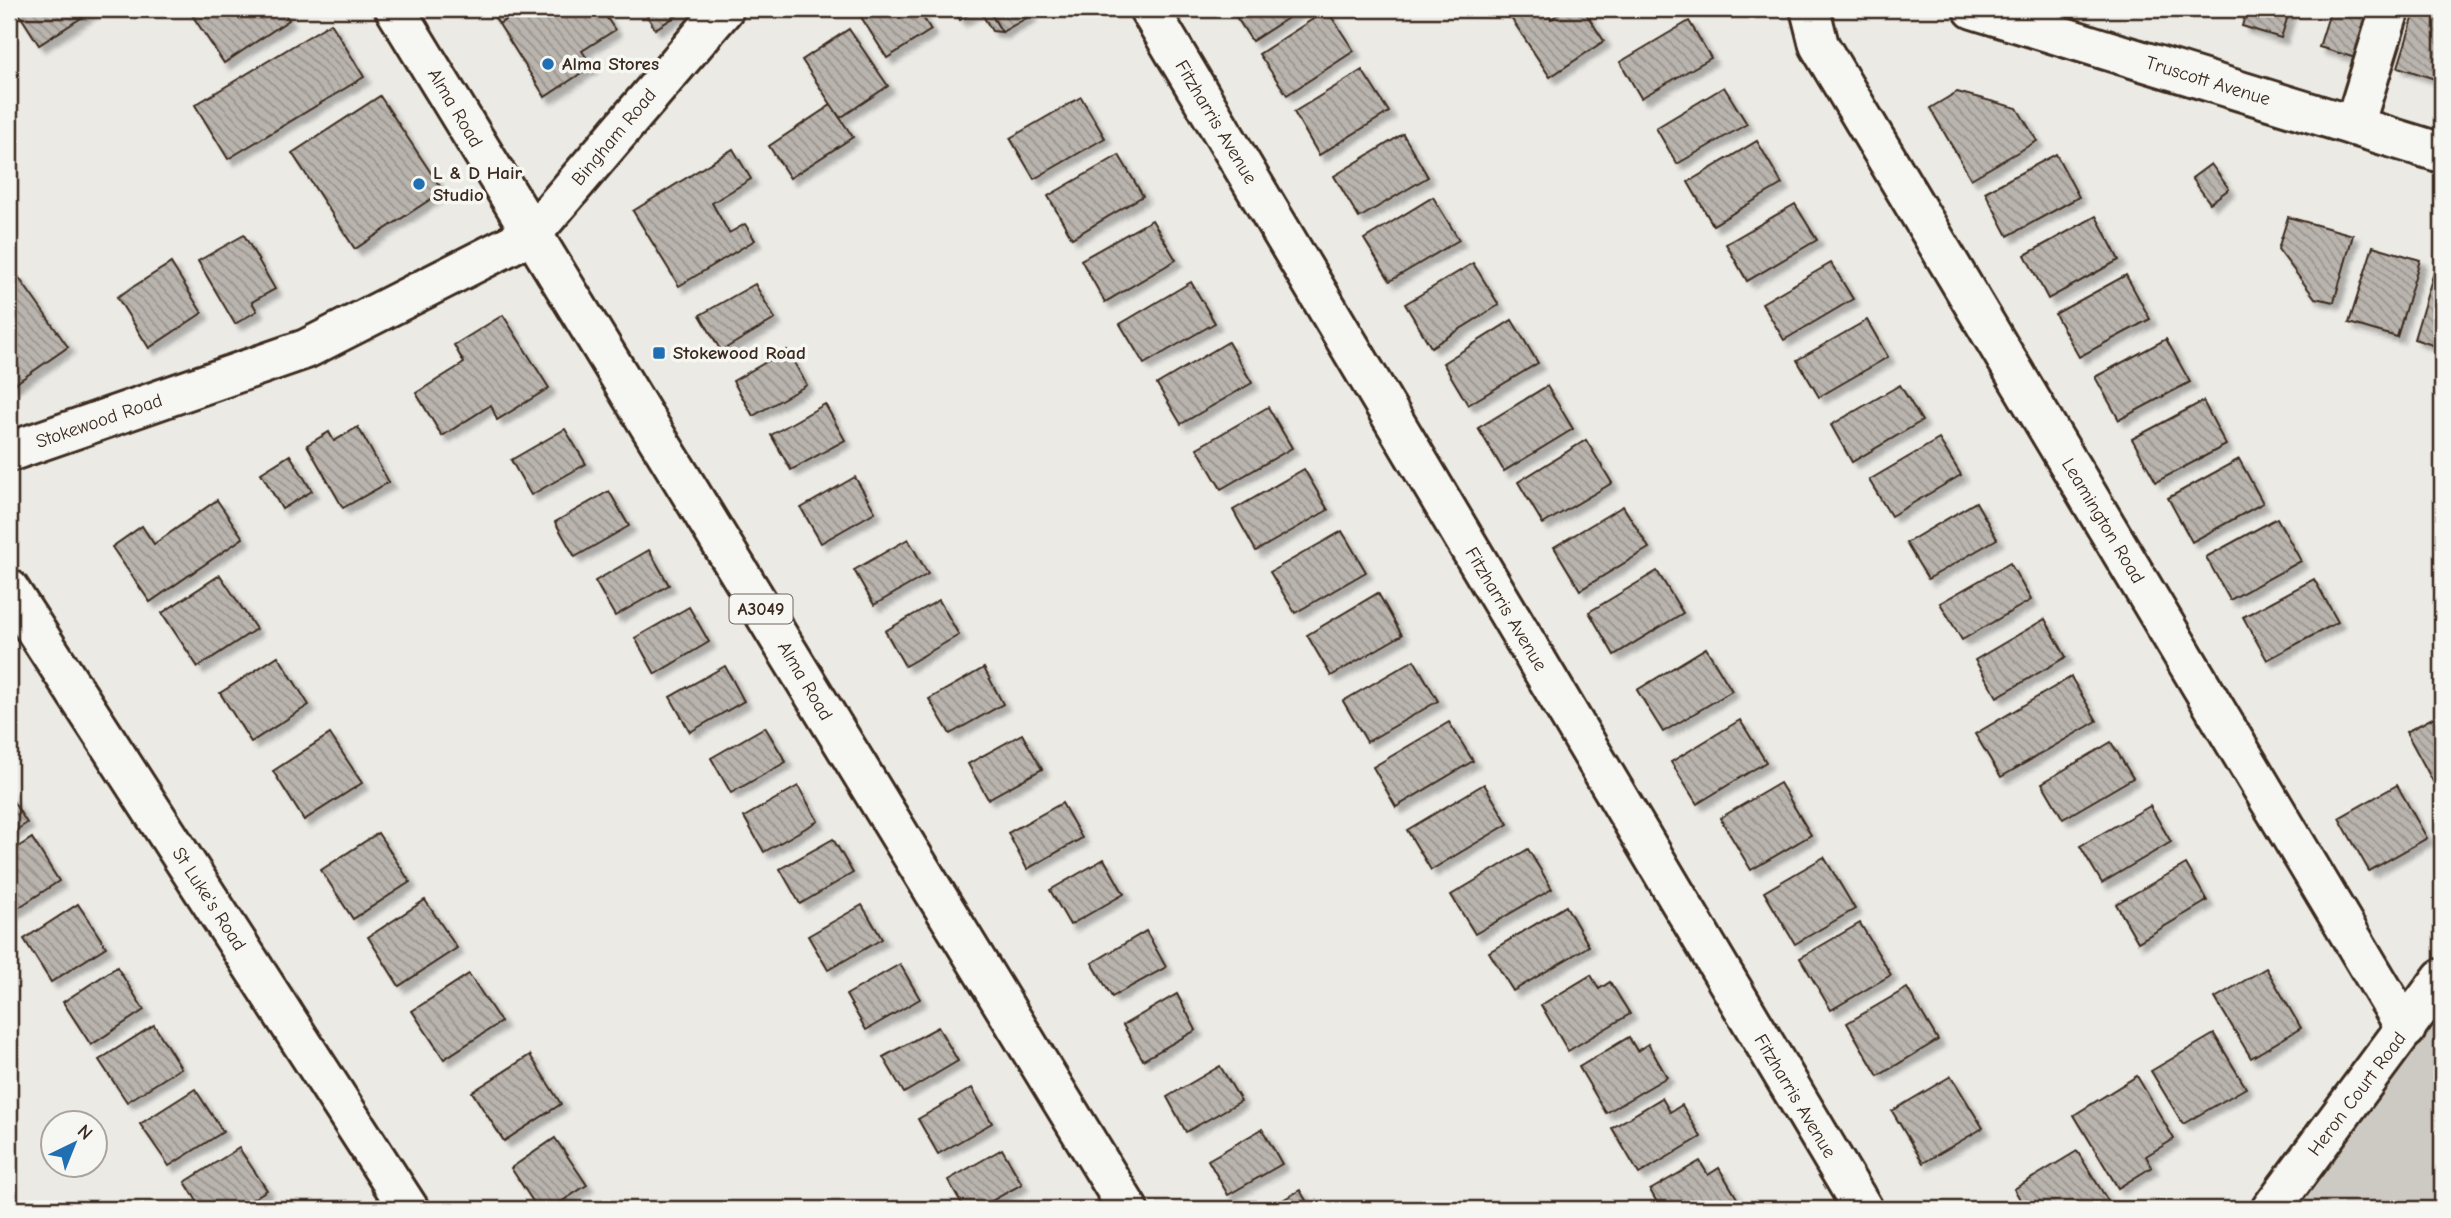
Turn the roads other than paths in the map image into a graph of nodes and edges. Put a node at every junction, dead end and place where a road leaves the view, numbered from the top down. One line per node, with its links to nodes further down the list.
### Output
1 (395, 9): 9 (street, Alma Road / A3049)
2 (724, 9): 9 (street, Bingham Road)
3 (1149, 9): 16 (street, Fitzharris Avenue)
4 (1810, 9): 13 (street, Leamington Road)
5 (1973, 9): 7 (street, Truscott Avenue)
6 (2390, 9): 7 (street)
7 (2354, 126): 8 (street, Truscott Avenue)
8 (2442, 153)
9 (532, 234): 10 (street, Stokewood Road); 15 (street, Alma Road / A3049)
10 (9, 452)
11 (9, 589): 14 (street, St Luke's Road)
12 (2442, 978): 13 (street, Heron Court Road)
13 (2406, 1029): 17 (street, Heron Court Road)
14 (409, 1209)
15 (1128, 1209)
16 (1863, 1209)
17 (2271, 1209)

